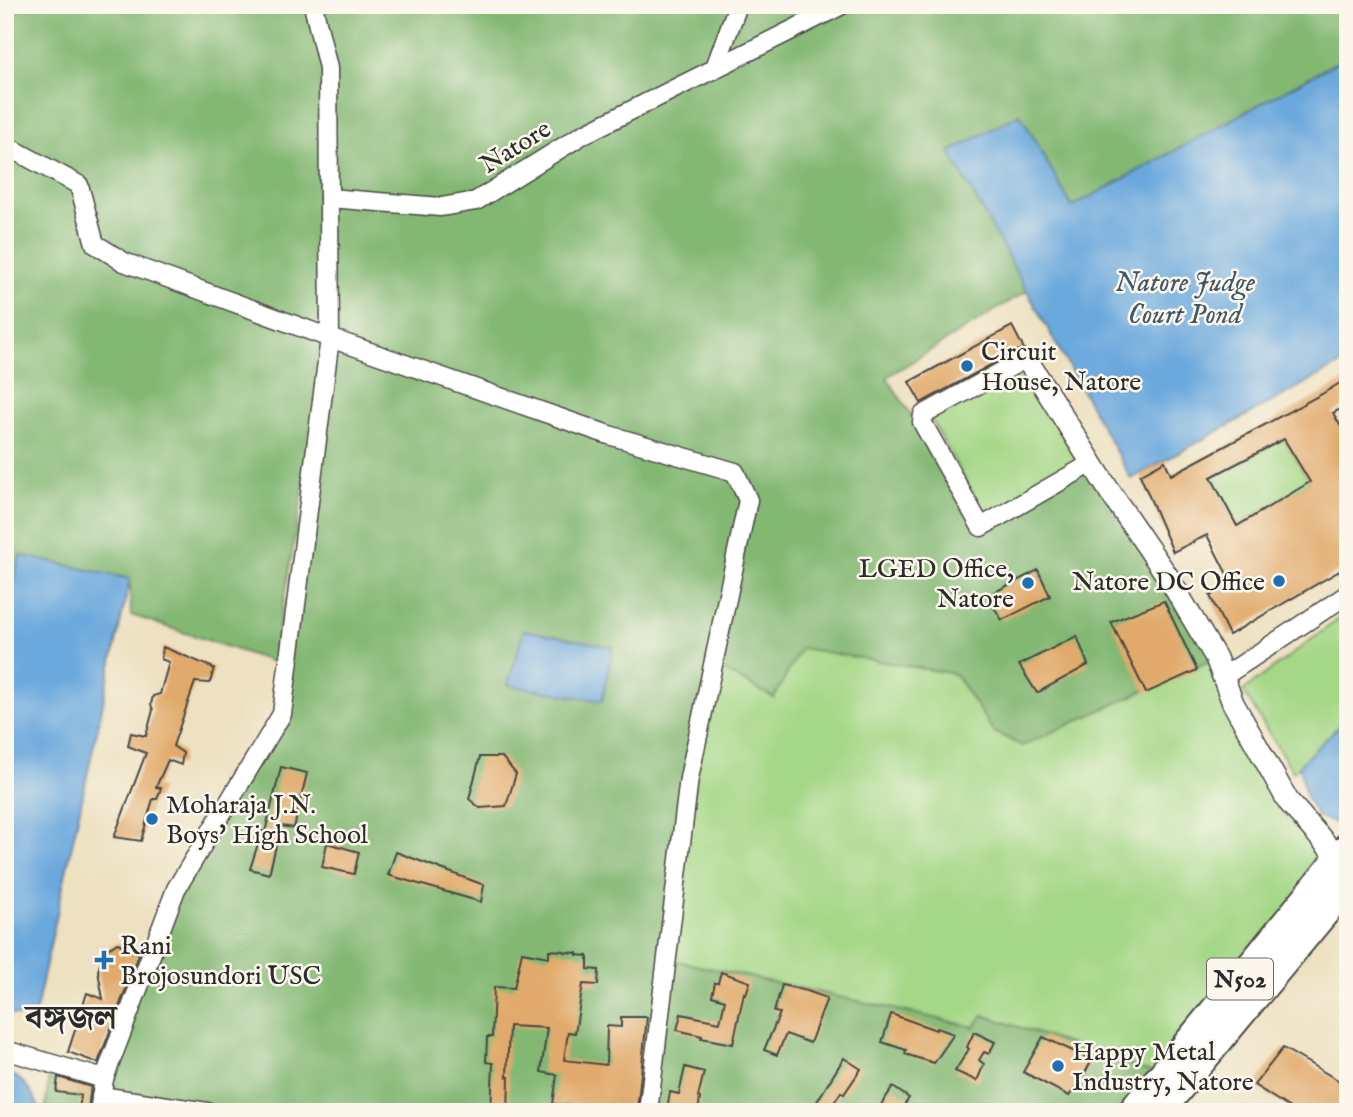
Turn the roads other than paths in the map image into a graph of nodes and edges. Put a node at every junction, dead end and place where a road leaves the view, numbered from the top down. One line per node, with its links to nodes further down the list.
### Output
1 (313, 5): 6 (street)
2 (737, 5): 4 (street)
3 (842, 5): 4 (street, Natore)
4 (714, 70): 6 (street, Natore)
5 (5, 145): 7 (street)
6 (329, 198): 7 (street)
7 (330, 338): 14 (street); 16 (street)
8 (1031, 366): 9 (street); 9 (street)
9 (1092, 463): 11 (street)
10 (1348, 594): 11 (street)
11 (1223, 677): 12 (street)
12 (1345, 866): 17 (highway, N502); 18 (highway, N502)
13 (5, 1050): 14 (street)
14 (102, 1096): 15 (street)
15 (207, 1112)
16 (648, 1112)
17 (1132, 1112)
18 (1159, 1112)

